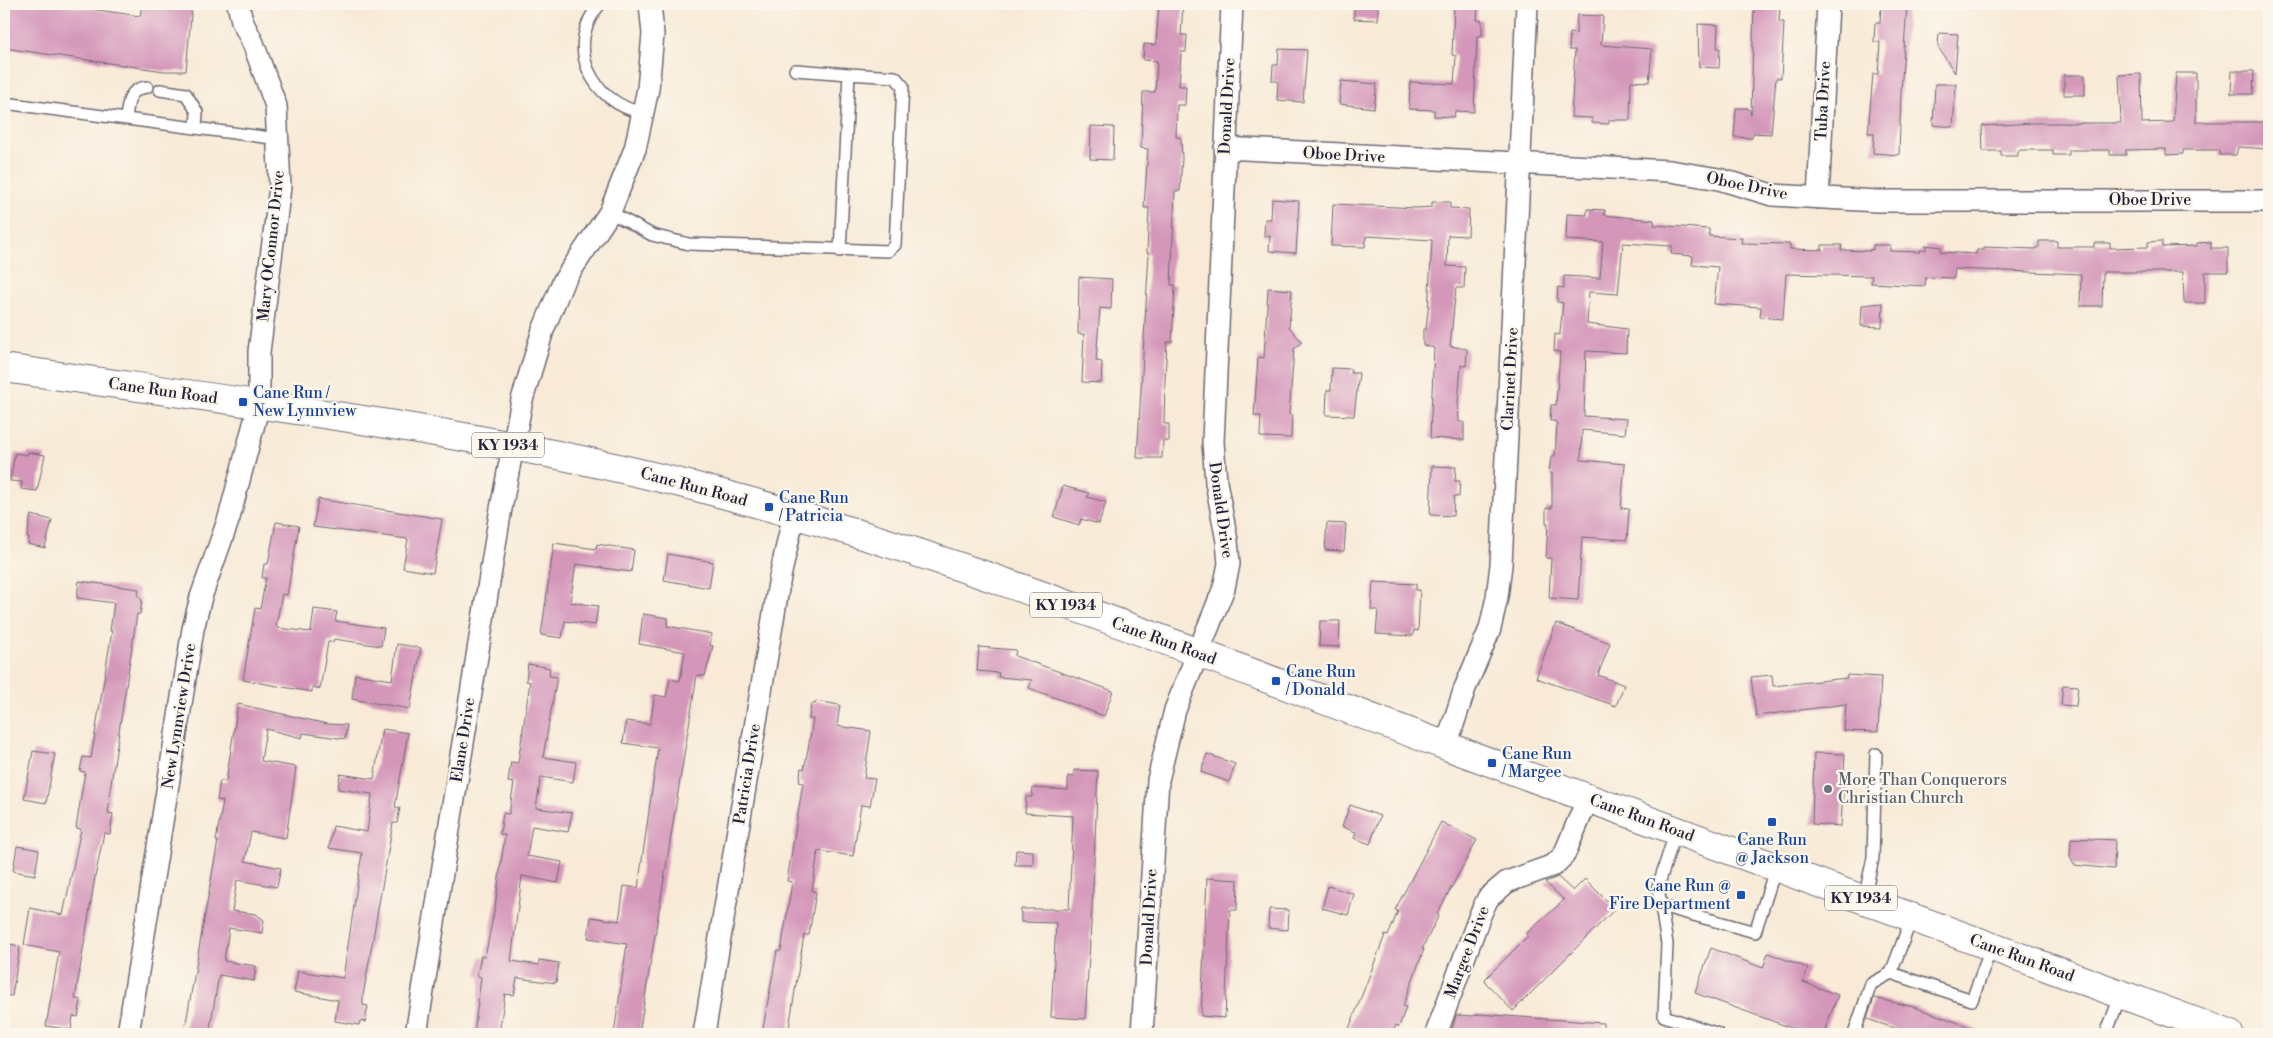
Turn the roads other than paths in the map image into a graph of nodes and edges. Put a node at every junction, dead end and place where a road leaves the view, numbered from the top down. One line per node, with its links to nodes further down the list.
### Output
1 (238, 4): 15 (street, Mary OConnor Drive)
2 (600, 4): 12 (lane)
3 (650, 4): 12 (street, Elane Drive)
4 (1232, 4): 16 (street, Donald Drive)
5 (1527, 4): 17 (street, Clarinet Drive)
6 (1828, 4): 18 (street, Tuba Drive)
7 (795, 70): 8 (lane)
8 (849, 74): 21 (lane); 21 (lane)
9 (147, 87): 13 (lane)
10 (160, 90): 14 (lane)
11 (4, 103): 13 (lane)
12 (643, 113): 20 (street, Elane Drive)
13 (126, 119): 14 (lane)
14 (196, 128): 15 (lane)
15 (279, 139): 23 (street, Mary OConnor Drive)
16 (1226, 148): 17 (street, Oboe Drive); 26 (street, Donald Drive)
17 (1520, 164): 18 (street, Oboe Drive); 27 (street, Clarinet Drive)
18 (1818, 198): 19 (street, Oboe Drive)
19 (2269, 201)
20 (610, 212): 21 (lane); 24 (street, Elane Drive)
21 (840, 251)
22 (4, 368): 23 (highway, Cane Run Road / KY 1934)
23 (259, 405): 24 (highway, Cane Run Road / KY 1934); 38 (street, New Lynnview Drive)
24 (513, 446): 25 (highway, Cane Run Road / KY 1934); 39 (street, Elane Drive)
25 (794, 514): 26 (highway, Cane Run Road / KY 1934); 40 (street, Patricia Drive)
26 (1198, 653): 27 (highway, Cane Run Road / KY 1934); 41 (street, Donald Drive)
27 (1446, 746): 29 (highway, Cane Run Road / KY 1934)
28 (1876, 754): 32 (lane)
29 (1588, 798): 30 (highway, Cane Run Road / KY 1934); 42 (street, Margee Drive)
30 (1676, 830): 31 (highway, Cane Run Road / KY 1934); 33 (lane)
31 (1776, 867): 32 (highway, Cane Run Road / KY 1934); 33 (lane)
32 (1864, 899): 34 (highway, Cane Run Road / KY 1934)
33 (1661, 906): 43 (lane)
34 (1912, 917): 35 (highway, Cane Run Road / KY 1934); 36 (lane)
35 (1992, 946): 36 (lane); 37 (highway, Cane Run Road / KY 1934)
36 (1891, 972): 44 (lane)
37 (2121, 994): 45 (lane); 46 (highway, Cane Run Road / KY 1934)
38 (128, 1034)
39 (416, 1034)
40 (704, 1034)
41 (1142, 1034)
42 (1436, 1034)
43 (1718, 1034)
44 (1854, 1034)
45 (2106, 1034)
46 (2229, 1034)

